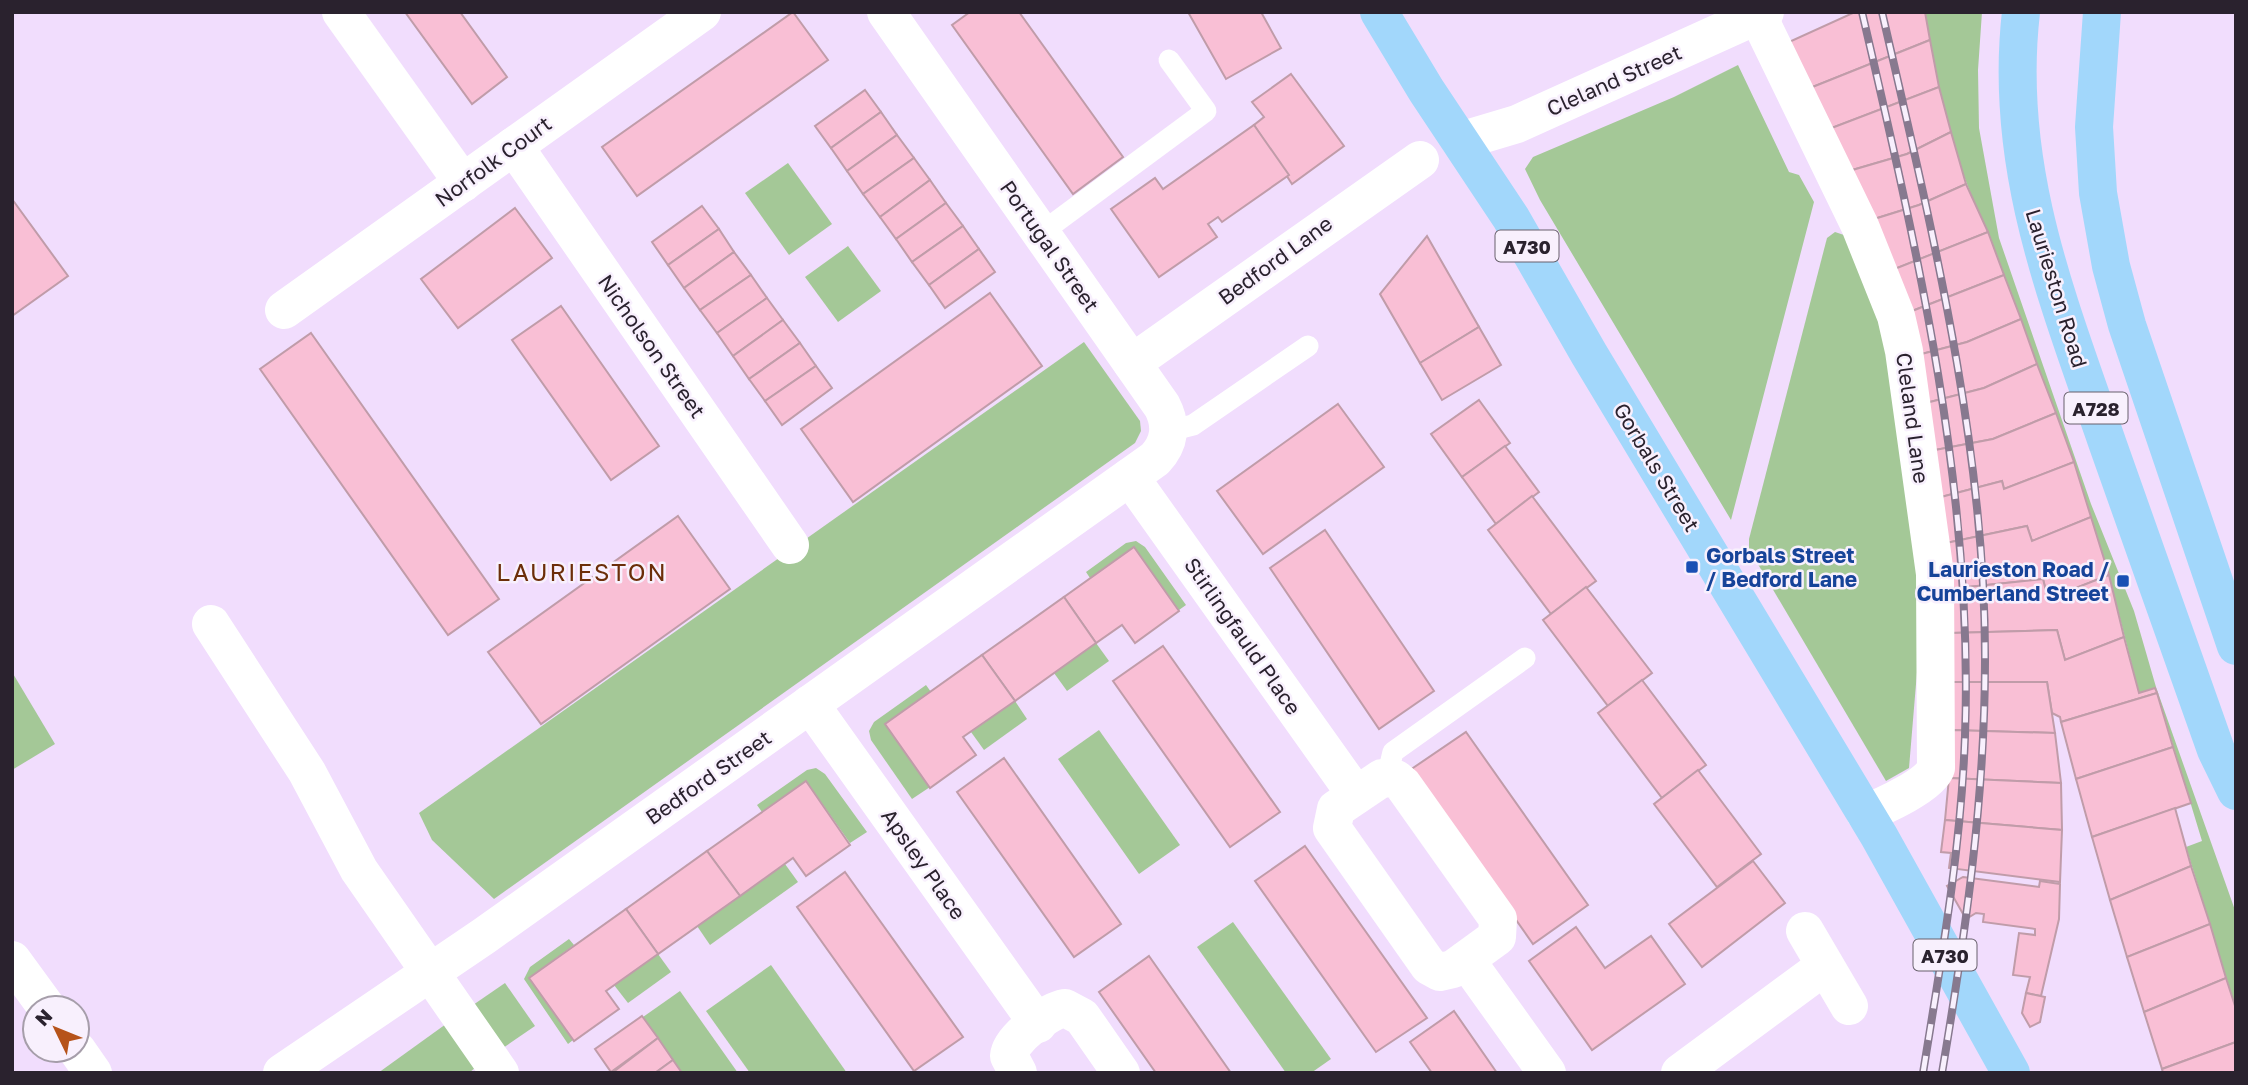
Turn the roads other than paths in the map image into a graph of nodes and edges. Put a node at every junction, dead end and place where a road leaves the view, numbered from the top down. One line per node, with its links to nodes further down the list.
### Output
1 (341, 12): 12 (street)
2 (886, 12): 13 (street, Portugal Street)
3 (1379, 12): 9 (main road, Gorbals Street / A730)
4 (2021, 12): 25 (main road, Laurieston Road / A728)
5 (2102, 12): 21 (main road, A728)
6 (701, 13): 10 (street, Norfolk Court)
7 (1760, 13): 9 (street, Cleland Street); 26 (street, Cleland Lane)
8 (1169, 60): 13 (lane)
9 (1460, 141): 26 (main road, Gorbals Street / A730)
10 (514, 146): 12 (street, Norfolk Court); 19 (street, Nicholson Street)
11 (1420, 160): 16 (street, Bedford Lane)
12 (463, 183): 14 (street, Norfolk Court)
13 (1041, 233): 16 (street, Portugal Street)
14 (284, 310)
15 (1308, 346): 17 (lane)
16 (1132, 363): 17 (street, Portugal Street)
17 (1169, 431): 18 (street)
18 (1130, 477): 23 (street, Bedford Street); 24 (street, Stirlingfauld Place)
19 (790, 545)
20 (211, 624): 31 (street)
21 (2236, 646)
22 (1525, 658): 24 (lane)
23 (810, 704): 31 (street, Bedford Street); 34 (street, Apsley Place)
24 (1372, 786): 29 (street, Stirlingfauld Place); 29 (street, Stirlingfauld Place)
25 (2236, 791)
26 (1865, 813): 41 (main road, Gorbals Street / A730)
27 (1805, 930): 30 (street)
28 (12, 960): 32 (street)
29 (1466, 960): 39 (street)
30 (1825, 966): 33 (street); 40 (street)
31 (430, 973): 35 (street, Bedford Street); 36 (street)
32 (37, 994)
33 (1849, 1006)
34 (1038, 1024): 37 (street); 38 (street)
35 (282, 1073)
36 (500, 1073)
37 (1018, 1073)
38 (1121, 1073)
39 (1547, 1073)
40 (1680, 1073)
41 (2011, 1073)

